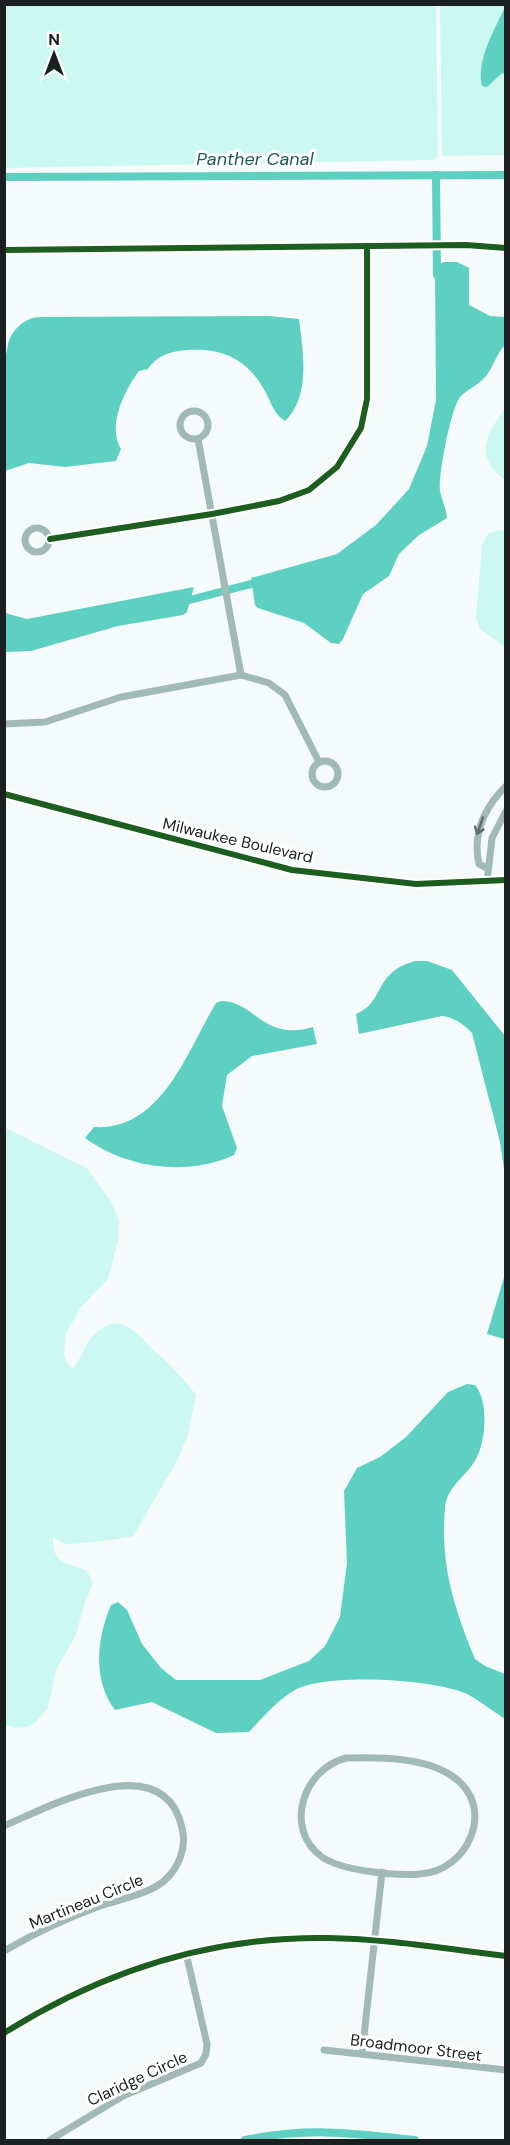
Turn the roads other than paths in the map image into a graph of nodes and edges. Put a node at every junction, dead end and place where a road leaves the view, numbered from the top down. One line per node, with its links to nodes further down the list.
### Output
1 (367, 247): 2 (street); 3 (street); 5 (street)
2 (506, 248)
3 (4, 250)
4 (198, 439): 4 (street); 5 (street)
5 (212, 514): 6 (street); 7 (street)
6 (50, 539)
7 (241, 675): 8 (street); 9 (street)
8 (4, 724)
9 (319, 762)
10 (505, 787): 13 (street, one-way to 13)
11 (4, 794): 15 (street, Milwaukee Boulevard)
12 (506, 811): 13 (street)
13 (487, 868): 15 (street)
14 (506, 880): 15 (street, Milwaukee Boulevard)
15 (487, 882)
16 (4, 1826): 19 (street, Martineau Circle)
17 (382, 1872): 17 (street); 18 (street)
18 (374, 1941): 20 (street); 21 (street); 24 (street)
19 (4, 1951)
20 (186, 1953): 22 (street); 26 (street, Claridge Circle)
21 (506, 1956)
22 (4, 2033)
23 (324, 2050): 24 (street, Broadmoor Street)
24 (363, 2054): 25 (street, Broadmoor Street)
25 (506, 2070)
26 (50, 2140)

